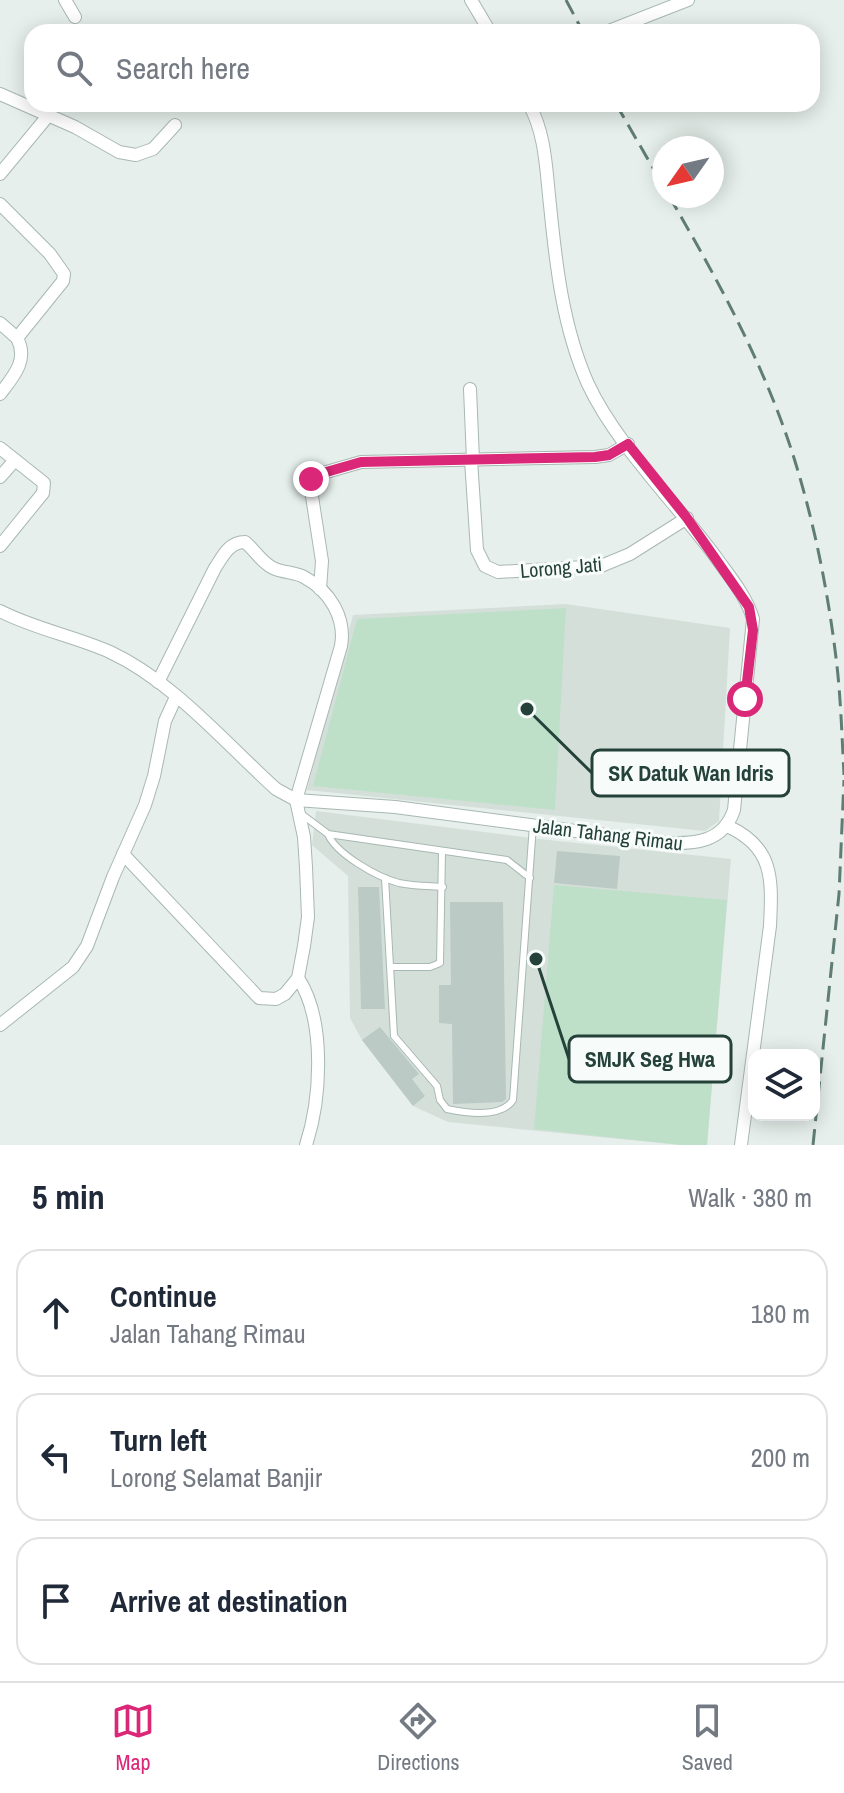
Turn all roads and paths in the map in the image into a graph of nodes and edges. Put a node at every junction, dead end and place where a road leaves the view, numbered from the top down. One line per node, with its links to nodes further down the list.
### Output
1 (65, 0): 4 (street)
2 (471, 0): 5 (street)
3 (688, 0): 6 (street)
4 (75, 17)
5 (485, 24)
6 (626, 24)
7 (0, 94): 8 (street)
8 (24, 106)
9 (37, 112): 11 (street)
10 (532, 112): 19 (street)
11 (47, 117): 12 (street); 13 (street)
12 (175, 125)
13 (0, 174)
14 (0, 204): 16 (street)
15 (0, 323): 16 (street)
16 (17, 338): 18 (street)
17 (470, 389): 22 (street, Lorong Jati)
18 (1, 392)
19 (628, 444): 22 (street); 24 (street)
20 (0, 448): 21 (street)
21 (15, 460): 23 (street); 25 (street)
22 (472, 460): 24 (street, Lorong Jati); 26 (street)
23 (0, 477)
24 (687, 518): 32 (street)
25 (0, 546)
26 (320, 589): 28 (street); 30 (street)
27 (0, 611): 28 (street)
28 (158, 682): 29 (street)
29 (176, 697): 30 (street); 35 (street)
30 (296, 805): 31 (street, Jalan Tahang Rimau); 33 (lane); 40 (street)
31 (533, 825): 32 (street, Jalan Tahang Rimau); 37 (lane)
32 (727, 826): 43 (street)
33 (328, 834): 34 (lane); 36 (lane)
34 (442, 852): 37 (lane); 38 (lane)
35 (123, 854): 40 (street); 41 (street)
36 (385, 878): 38 (lane); 39 (lane)
37 (530, 878): 39 (lane)
38 (443, 887): 39 (lane)
39 (391, 967)
40 (298, 978): 42 (street)
41 (0, 1025)
42 (306, 1145)
43 (741, 1145)

